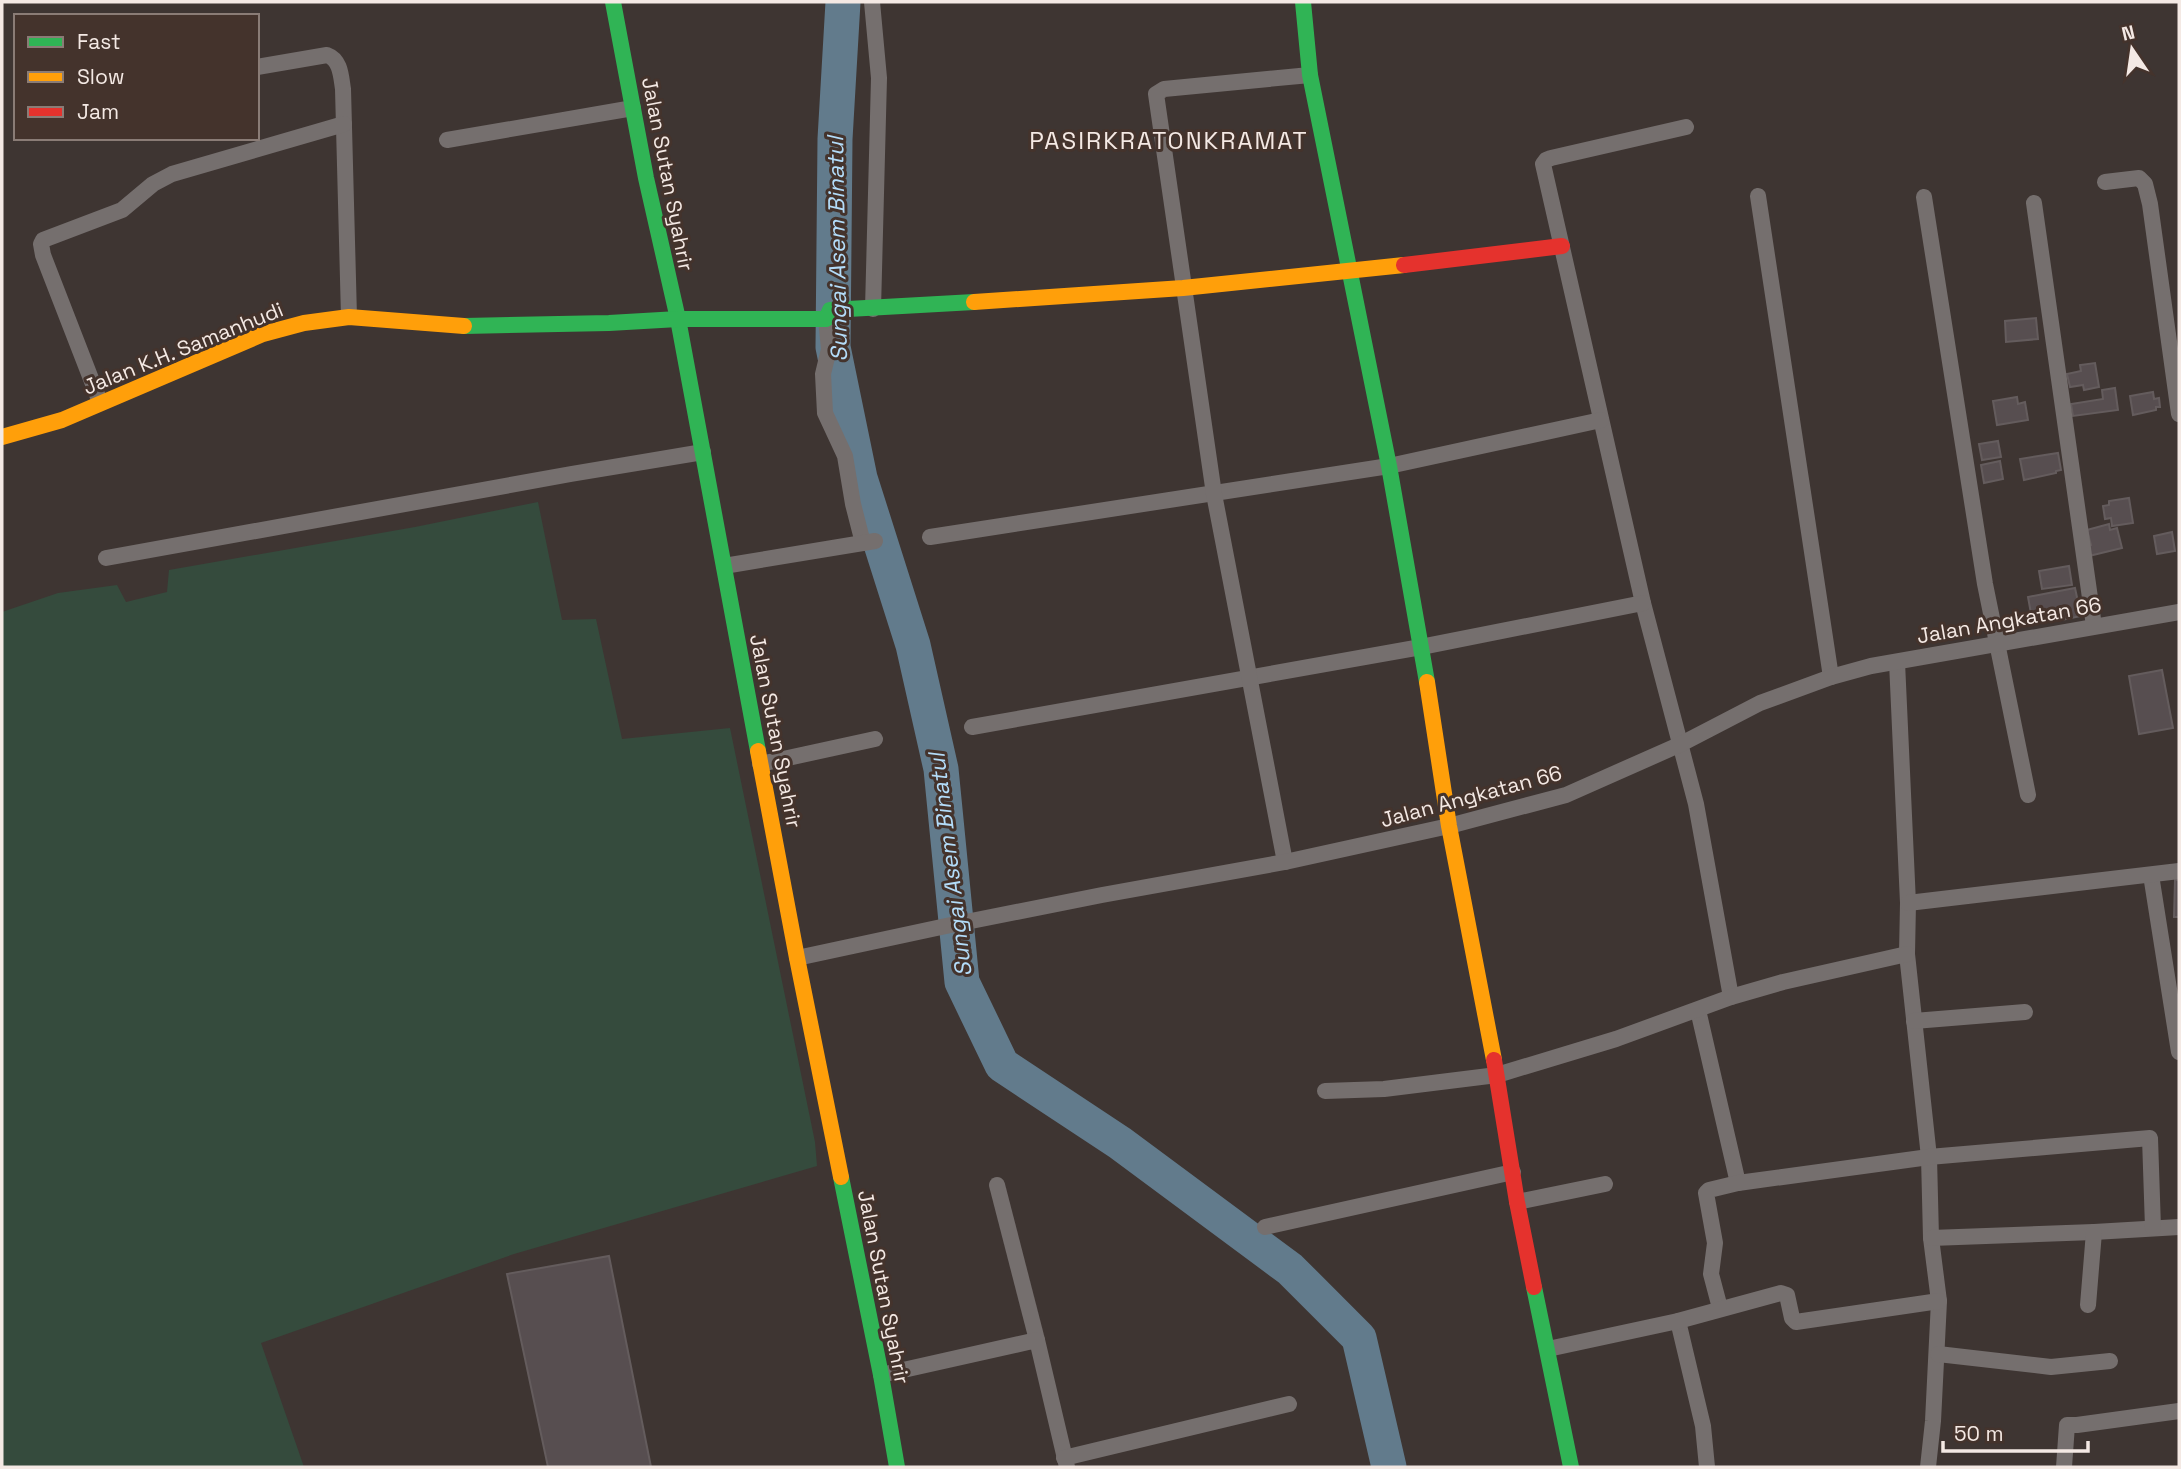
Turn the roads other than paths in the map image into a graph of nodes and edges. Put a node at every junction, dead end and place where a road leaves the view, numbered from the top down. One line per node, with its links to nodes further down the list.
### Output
1 (613, 2): 6 (street, Jalan Sutan Syahrir)
2 (872, 2): 17 (street)
3 (1303, 2): 5 (street)
4 (259, 67): 7 (street)
5 (1310, 75): 15 (street); 16 (street)
6 (633, 108): 9 (street); 20 (street, Jalan Sutan Syahrir)
7 (344, 124): 19 (street); 21 (street)
8 (1686, 127): 14 (street)
9 (447, 140)
10 (2105, 182): 22 (street)
11 (1758, 196): 38 (street)
12 (1924, 197): 34 (street)
13 (2034, 203): 33 (street)
14 (1562, 246): 15 (street, Jalan K.H. Samanhudi); 23 (street)
15 (1349, 272): 16 (street, Jalan K.H. Samanhudi); 26 (street)
16 (1183, 288): 17 (street, Jalan K.H. Samanhudi); 27 (street)
17 (871, 309): 18 (street, Jalan K.H. Samanhudi)
18 (828, 314): 20 (street, Jalan K.H. Samanhudi); 30 (street)
19 (349, 317): 20 (street, Jalan K.H. Samanhudi); 21 (street, Jalan K.H. Samanhudi)
20 (678, 319): 25 (street, Jalan Sutan Syahrir)
21 (100, 402): 24 (street, Jalan K.H. Samanhudi)
22 (2179, 414)
23 (1601, 420): 26 (street); 31 (street)
24 (2, 437)
25 (703, 452): 29 (street); 30 (street, Jalan Sutan Syahrir)
26 (1389, 466): 27 (street); 35 (street)
27 (1214, 494): 28 (street); 37 (street)
28 (930, 537)
29 (106, 558)
30 (724, 566): 42 (street, Jalan Sutan Syahrir)
31 (1643, 603): 35 (street); 41 (street)
32 (2179, 612): 33 (street, Jalan Angkatan 66)
33 (2094, 626): 34 (street, Jalan Angkatan 66)
34 (1996, 645): 36 (street, Jalan Angkatan 66); 43 (street)
35 (1421, 647): 37 (street); 44 (street)
36 (1896, 662): 38 (street, Jalan Angkatan 66); 48 (street)
37 (1251, 677): 39 (street); 45 (street)
38 (1830, 677): 41 (street, Jalan Angkatan 66)
39 (972, 727)
40 (875, 739): 42 (street)
41 (1681, 744): 44 (street, Jalan Angkatan 66); 51 (street)
42 (760, 764): 50 (street, Jalan Sutan Syahrir)
43 (2028, 795)
44 (1449, 826): 45 (street, Jalan Angkatan 66); 56 (street)
45 (1284, 862): 50 (street, Jalan Angkatan 66)
46 (2179, 871): 47 (street)
47 (2151, 875): 48 (street); 55 (street)
48 (1908, 903): 49 (street)
49 (1907, 954): 51 (street); 54 (street)
50 (797, 958): 77 (street, Jalan Sutan Syahrir)
51 (1731, 997): 52 (street)
52 (1698, 1010): 56 (street); 60 (street)
53 (2025, 1012): 54 (street)
54 (1913, 1021): 58 (street)
55 (2179, 1052)
56 (1497, 1075): 57 (street); 59 (street)
57 (1325, 1091)
58 (1929, 1157): 60 (street); 66 (street); 68 (street)
59 (1513, 1172): 63 (street); 64 (street)
60 (1738, 1183): 71 (street)
61 (1605, 1184): 63 (street)
62 (997, 1185): 73 (street)
63 (1517, 1202): 74 (street)
64 (1265, 1227)
65 (2179, 1227): 66 (street)
66 (2153, 1228): 67 (street)
67 (2094, 1233): 68 (street); 70 (street)
68 (1931, 1238): 69 (street)
69 (1939, 1301): 71 (street); 75 (street)
70 (2088, 1305)
71 (1720, 1308): 72 (street)
72 (1678, 1321): 74 (street); 83 (street)
73 (1037, 1340): 77 (street); 80 (street)
74 (1548, 1349): 82 (street)
75 (1938, 1354): 76 (street); 84 (street)
76 (2110, 1361)
77 (881, 1375): 81 (street, Jalan Sutan Syahrir)
78 (1289, 1404): 80 (street)
79 (2179, 1411): 85 (street)
80 (1065, 1462)
81 (897, 1467)
82 (1571, 1467)
83 (1707, 1467)
84 (1928, 1467)
85 (2064, 1467)

